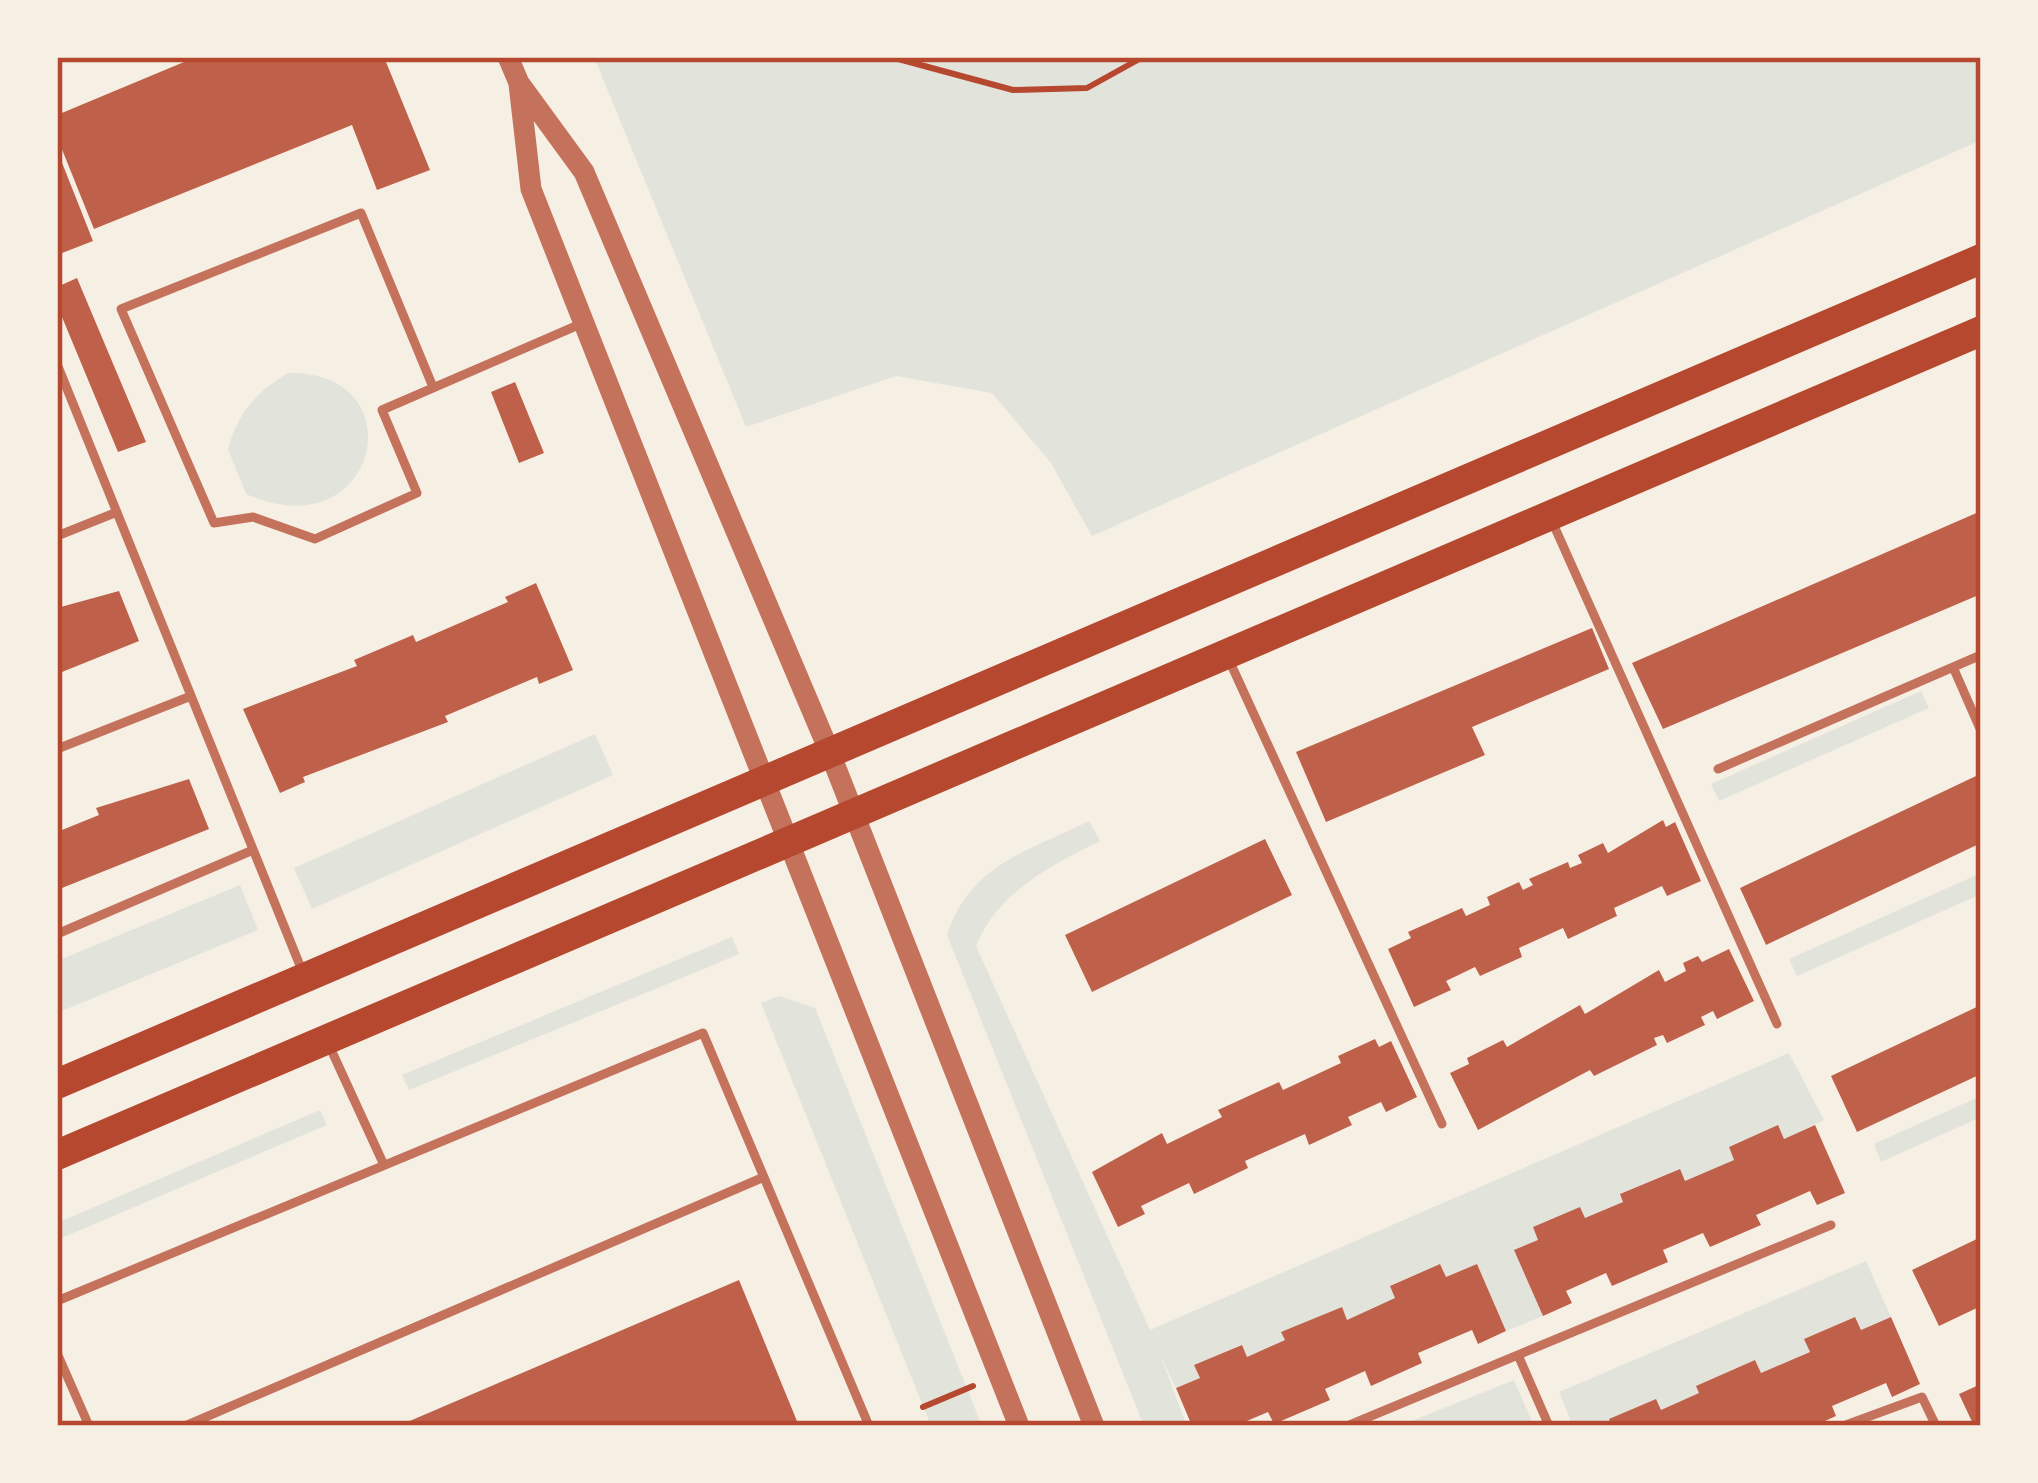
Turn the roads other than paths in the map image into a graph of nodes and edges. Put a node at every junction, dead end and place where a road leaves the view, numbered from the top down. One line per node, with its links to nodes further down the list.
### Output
1 (508, 57): 2 (street)
2 (519, 83): 4 (street); 17 (street)
3 (1981, 260): 17 (main road)
4 (584, 323): 7 (lane); 19 (street)
5 (1981, 331): 9 (main road)
6 (57, 364): 8 (lane)
7 (434, 387): 7 (lane)
8 (117, 512): 10 (lane); 14 (lane)
9 (1550, 516): 11 (main road); 25 (lane)
10 (57, 536)
11 (1227, 654): 20 (main road); 28 (lane)
12 (1981, 655): 13 (lane)
13 (1953, 667): 15 (lane); 18 (lane)
14 (191, 697): 16 (lane); 22 (lane)
15 (1981, 731)
16 (57, 749)
17 (830, 753): 19 (main road); 20 (street)
18 (1718, 769)
19 (765, 780): 21 (street); 24 (main road)
20 (850, 815): 21 (main road); 40 (street)
21 (785, 843): 26 (main road); 39 (street)
22 (253, 850): 23 (lane); 24 (lane)
23 (57, 934)
24 (305, 978): 27 (main road)
25 (1777, 1024)
26 (326, 1039): 29 (main road); 30 (lane)
27 (57, 1084)
28 (1442, 1124)
29 (57, 1154)
30 (385, 1165): 31 (lane); 33 (lane)
31 (764, 1177): 37 (lane); 38 (lane)
32 (1831, 1226): 35 (lane)
33 (57, 1301)
34 (57, 1353): 36 (lane)
35 (1519, 1355): 41 (lane); 42 (lane)
36 (89, 1426)
37 (184, 1426)
38 (869, 1426)
39 (1019, 1426)
40 (1094, 1426)
41 (1347, 1426)
42 (1549, 1426)
43 (1843, 1426): 44 (lane)
44 (1936, 1426)

